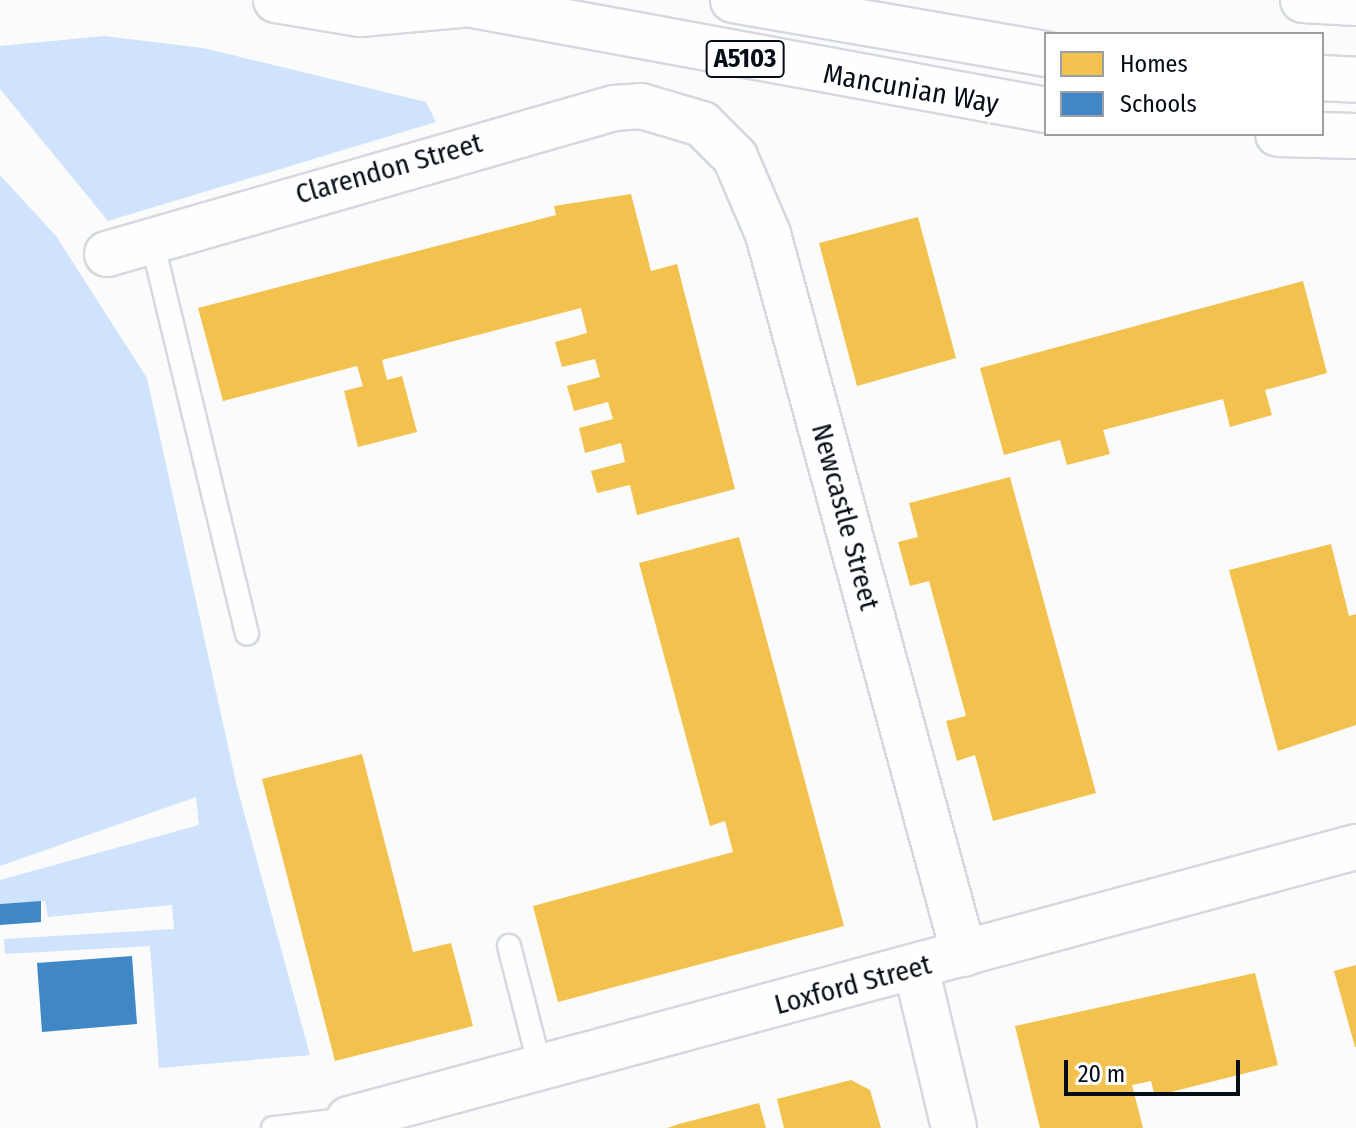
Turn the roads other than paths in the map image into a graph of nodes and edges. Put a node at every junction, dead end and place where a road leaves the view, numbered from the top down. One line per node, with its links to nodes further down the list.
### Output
1 (276, 0): 4 (main road, Mancunian Way)
2 (733, 0): 6 (main road, Mancunian Way)
3 (1303, 0): 5 (main road)
4 (453, 2): 9 (main road, Mancunian Way / A5103)
5 (1356, 3)
6 (1044, 54)
7 (1324, 78): 8 (main road)
8 (1356, 80)
9 (1044, 110)
10 (675, 113): 13 (main road, Clarendon Street); 18 (main road, Newcastle Street)
11 (1324, 135): 12 (main road)
12 (1356, 136)
13 (151, 237): 14 (main road, Clarendon Street); 15 (lane)
14 (107, 254)
15 (247, 634)
16 (1356, 847): 18 (main road, Loxford Street)
17 (509, 946): 20 (lane)
18 (964, 954): 19 (main road, Loxford Street)
19 (916, 968): 20 (main road, Loxford Street); 23 (main road)
20 (541, 1071): 21 (main road, Loxford Street)
21 (349, 1119): 22 (lane)
22 (273, 1128)
23 (954, 1128)

